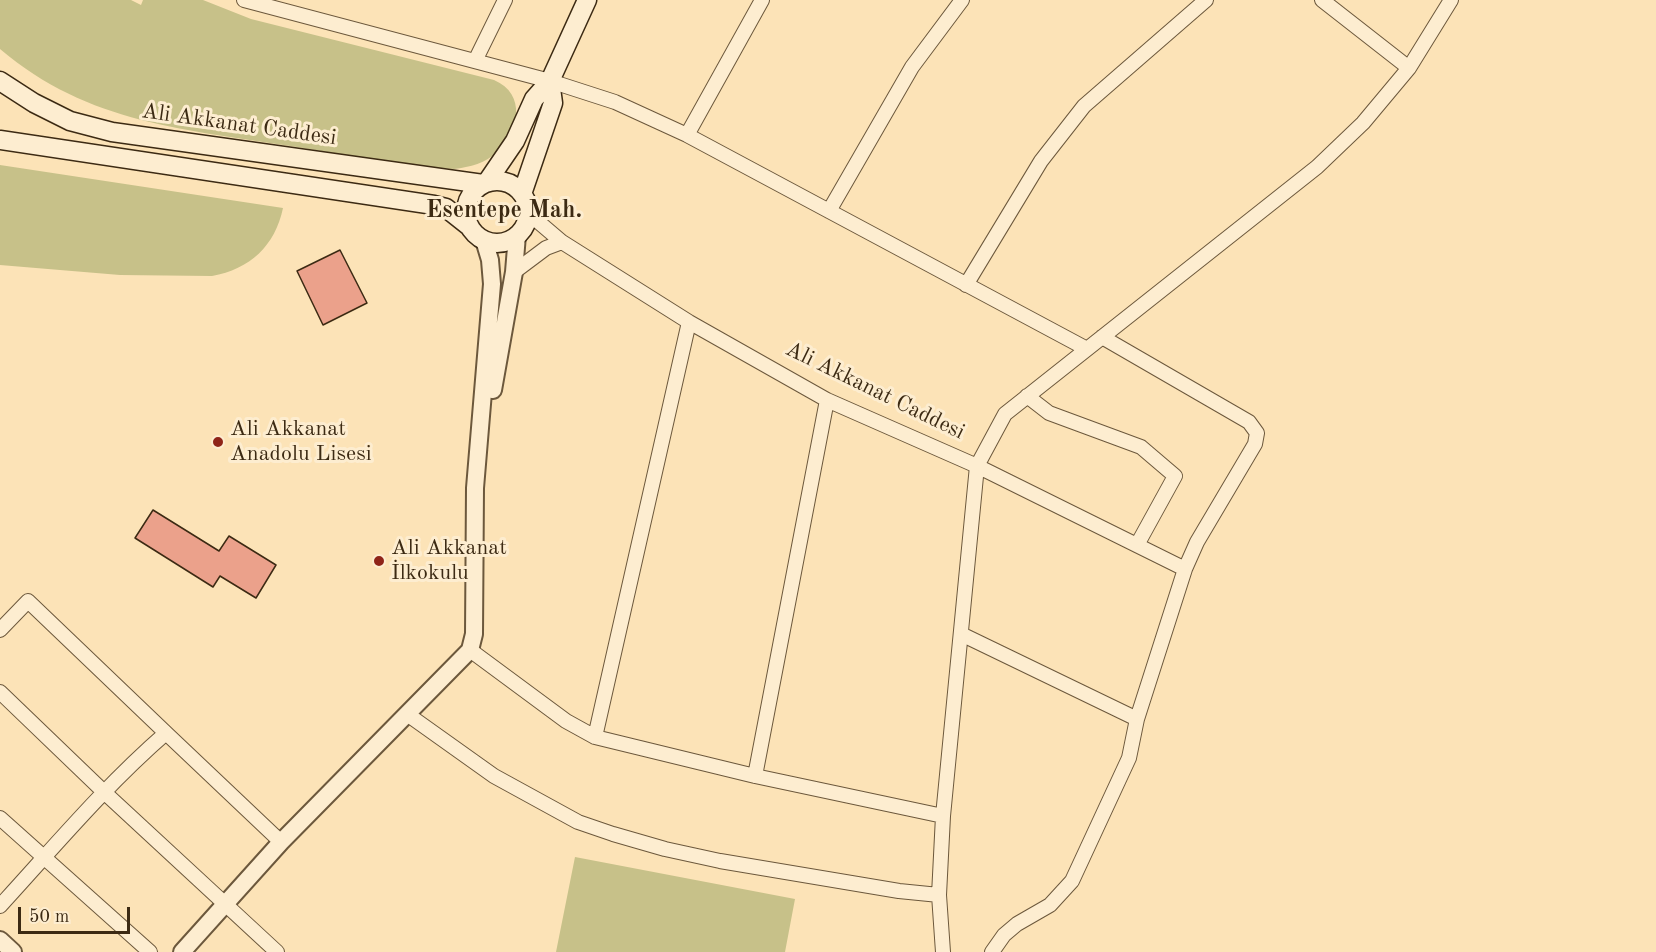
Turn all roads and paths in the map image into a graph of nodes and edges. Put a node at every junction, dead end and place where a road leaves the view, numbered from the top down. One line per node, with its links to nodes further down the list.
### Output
1 (244, 0): 9 (street)
2 (505, 0): 10 (street)
3 (587, 0): 13 (main road)
4 (762, 0): 14 (street)
5 (962, 0): 18 (street)
6 (1206, 0): 25 (street)
7 (1322, 0): 11 (street)
8 (1451, 0): 11 (street)
9 (272, 3): 10 (street)
10 (474, 61): 13 (street)
11 (1409, 68): 27 (street)
12 (0, 81): 16 (main road, Ali Akkanat Caddesi)
13 (550, 81): 14 (street); 16 (main road); 17 (main road)
14 (687, 135): 18 (street)
15 (0, 140): 20 (main road)
16 (485, 183): 17 (main road); 20 (main road)
17 (522, 194): 19 (main road)
18 (829, 211): 25 (street)
19 (528, 213): 21 (main road); 23 (street, Ali Akkanat Caddesi)
20 (470, 227): 22 (main road)
21 (517, 235): 22 (main road); 24 (street)
22 (484, 240): 32 (street)
23 (562, 242): 24 (street); 26 (street, Ali Akkanat Caddesi)
24 (514, 272): 32 (street)
25 (966, 285): 28 (street)
26 (689, 322): 30 (street, Ali Akkanat Caddesi); 42 (street)
27 (1102, 337): 28 (street); 34 (street)
28 (1087, 349): 29 (street)
29 (1027, 396): 31 (street); 33 (street)
30 (827, 400): 31 (street, Ali Akkanat Caddesi); 43 (street)
31 (977, 466): 33 (street, Ali Akkanat Caddesi); 36 (street)
32 (475, 488): 37 (street)
33 (1137, 546): 34 (street, Ali Akkanat Caddesi)
34 (1185, 568): 40 (street)
35 (0, 630): 41 (street)
36 (961, 634): 40 (street); 45 (street)
37 (470, 650): 39 (street); 42 (street)
38 (0, 692): 44 (street)
39 (407, 714): 47 (street); 49 (street)
40 (1137, 719): 58 (street)
41 (166, 733): 44 (street); 47 (street)
42 (595, 737): 43 (street)
43 (755, 777): 45 (street)
44 (104, 792): 48 (street); 50 (street)
45 (943, 816): 49 (street)
46 (0, 818): 48 (street)
47 (281, 842): 50 (street)
48 (43, 858): 51 (street); 54 (street)
49 (939, 895): 57 (street)
50 (226, 904): 55 (street); 56 (street)
51 (0, 906)
52 (0, 940): 53 (street)
53 (13, 952)
54 (150, 952)
55 (182, 952)
56 (277, 952)
57 (943, 952)
58 (992, 952)

